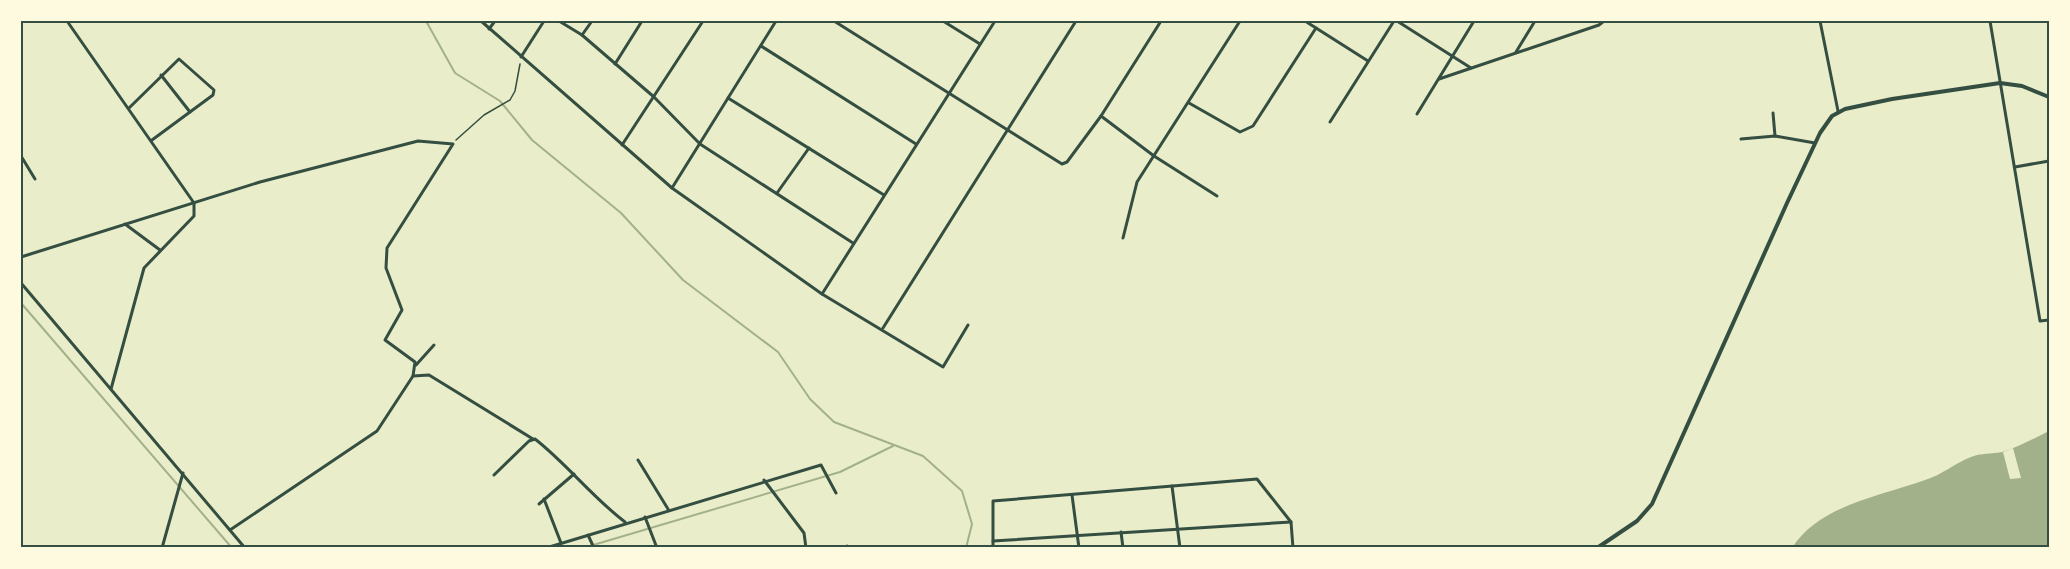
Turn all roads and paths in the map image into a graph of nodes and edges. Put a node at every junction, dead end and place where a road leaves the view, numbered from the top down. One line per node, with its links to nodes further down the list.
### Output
1 (67, 21): 43 (street)
2 (481, 21): 25 (street)
3 (495, 21): 25 (street)
4 (544, 21): 30 (street)
5 (559, 21): 26 (street)
6 (592, 21): 26 (street)
7 (642, 21): 33 (street)
8 (703, 21): 39 (street)
9 (776, 21): 28 (street)
10 (834, 21): 38 (street)
11 (943, 21): 27 (street)
12 (995, 21): 27 (street)
13 (1076, 21): 50 (street)
14 (1161, 21): 48 (street)
15 (1240, 21): 42 (street)
16 (1305, 21): 24 (street)
17 (1395, 21): 31 (street); 32 (street)
18 (1474, 21): 31 (street)
19 (1535, 21): 29 (street)
20 (1604, 21): 29 (street)
21 (1820, 21): 44 (street)
22 (1995, 21): 23 (street)
23 (1990, 22): 37 (street)
24 (1316, 28): 32 (street); 42 (street)
25 (489, 29): 30 (street)
26 (582, 35): 33 (street)
27 (980, 44): 38 (street)
28 (761, 46): 41 (street); 57 (street)
29 (1515, 53): 34 (street)
30 (521, 57): 52 (path); 58 (street)
31 (1452, 57): 34 (street); 36 (street)
32 (1368, 61): 49 (street)
33 (615, 64): 39 (street)
34 (1471, 68): 36 (street)
35 (161, 75): 43 (street); 45 (street); 45 (street)
36 (1439, 78): 47 (street)
37 (2000, 83): 40 (street); 44 (street); 63 (street)
38 (949, 93): 50 (street); 57 (street)
39 (654, 97): 56 (street); 58 (street)
40 (2049, 97)
41 (728, 98): 56 (street); 59 (street)
42 (1188, 103): 61 (street)
43 (129, 108): 54 (street)
44 (1838, 111): 55 (street)
45 (190, 112): 54 (street)
46 (1773, 113): 51 (street)
47 (1417, 114)
48 (1101, 116): 50 (street); 61 (street)
49 (1330, 122)
50 (1007, 130): 79 (street)
51 (1775, 136): 53 (street); 55 (street)
52 (458, 137)
53 (1741, 139)
54 (152, 140): 69 (street)
55 (1815, 143): 117 (street)
56 (700, 144): 65 (street); 66 (street)
57 (916, 144): 67 (street)
58 (622, 145): 65 (street)
59 (809, 148): 66 (street); 67 (street)
60 (21, 156): 64 (street)
61 (1154, 156): 68 (street); 71 (street)
62 (2049, 161): 63 (street)
63 (2015, 167): 77 (street)
64 (35, 179)
65 (672, 188): 76 (street)
66 (777, 193): 72 (street)
67 (884, 195): 72 (street)
68 (1217, 196)
69 (194, 203): 70 (street); 73 (street); 81 (street)
70 (125, 224): 73 (street); 74 (street)
71 (1123, 238)
72 (853, 243): 76 (street)
73 (160, 250): 83 (street)
74 (21, 257)
75 (21, 284): 83 (street)
76 (822, 294): 79 (street)
77 (2049, 320)
78 (968, 325): 79 (street)
79 (883, 328)
80 (434, 345): 81 (street)
81 (416, 365): 82 (street)
82 (413, 375): 84 (street); 100 (street)
83 (111, 389): 86 (street)
84 (533, 439): 87 (street); 88 (street)
85 (638, 460): 95 (street)
86 (183, 473): 100 (street); 106 (street)
87 (494, 474)
88 (574, 474): 93 (street); 98 (street)
89 (764, 480): 91 (street); 95 (street); 111 (street)
90 (1172, 486): 92 (street); 97 (street); 99 (street)
91 (836, 493)
92 (1072, 495): 103 (street); 104 (street)
93 (544, 499): 94 (street); 105 (street)
94 (539, 504)
95 (668, 509): 96 (street)
96 (645, 517): 98 (street); 110 (street)
97 (1291, 522): 99 (street); 116 (street)
98 (626, 523): 102 (street)
99 (1176, 529): 101 (street); 115 (street)
100 (230, 530): 107 (street)
101 (1121, 532): 103 (street); 114 (street)
102 (588, 534): 105 (street); 109 (street)
103 (1076, 536): 104 (street); 113 (street)
104 (993, 541): 112 (street)
105 (561, 543): 108 (street)
106 (162, 548)
107 (245, 548)
108 (546, 548)
109 (594, 548)
110 (657, 548)
111 (806, 548)
112 (993, 548)
113 (1079, 548)
114 (1123, 548)
115 (1180, 548)
116 (1293, 548)
117 (1597, 548)

